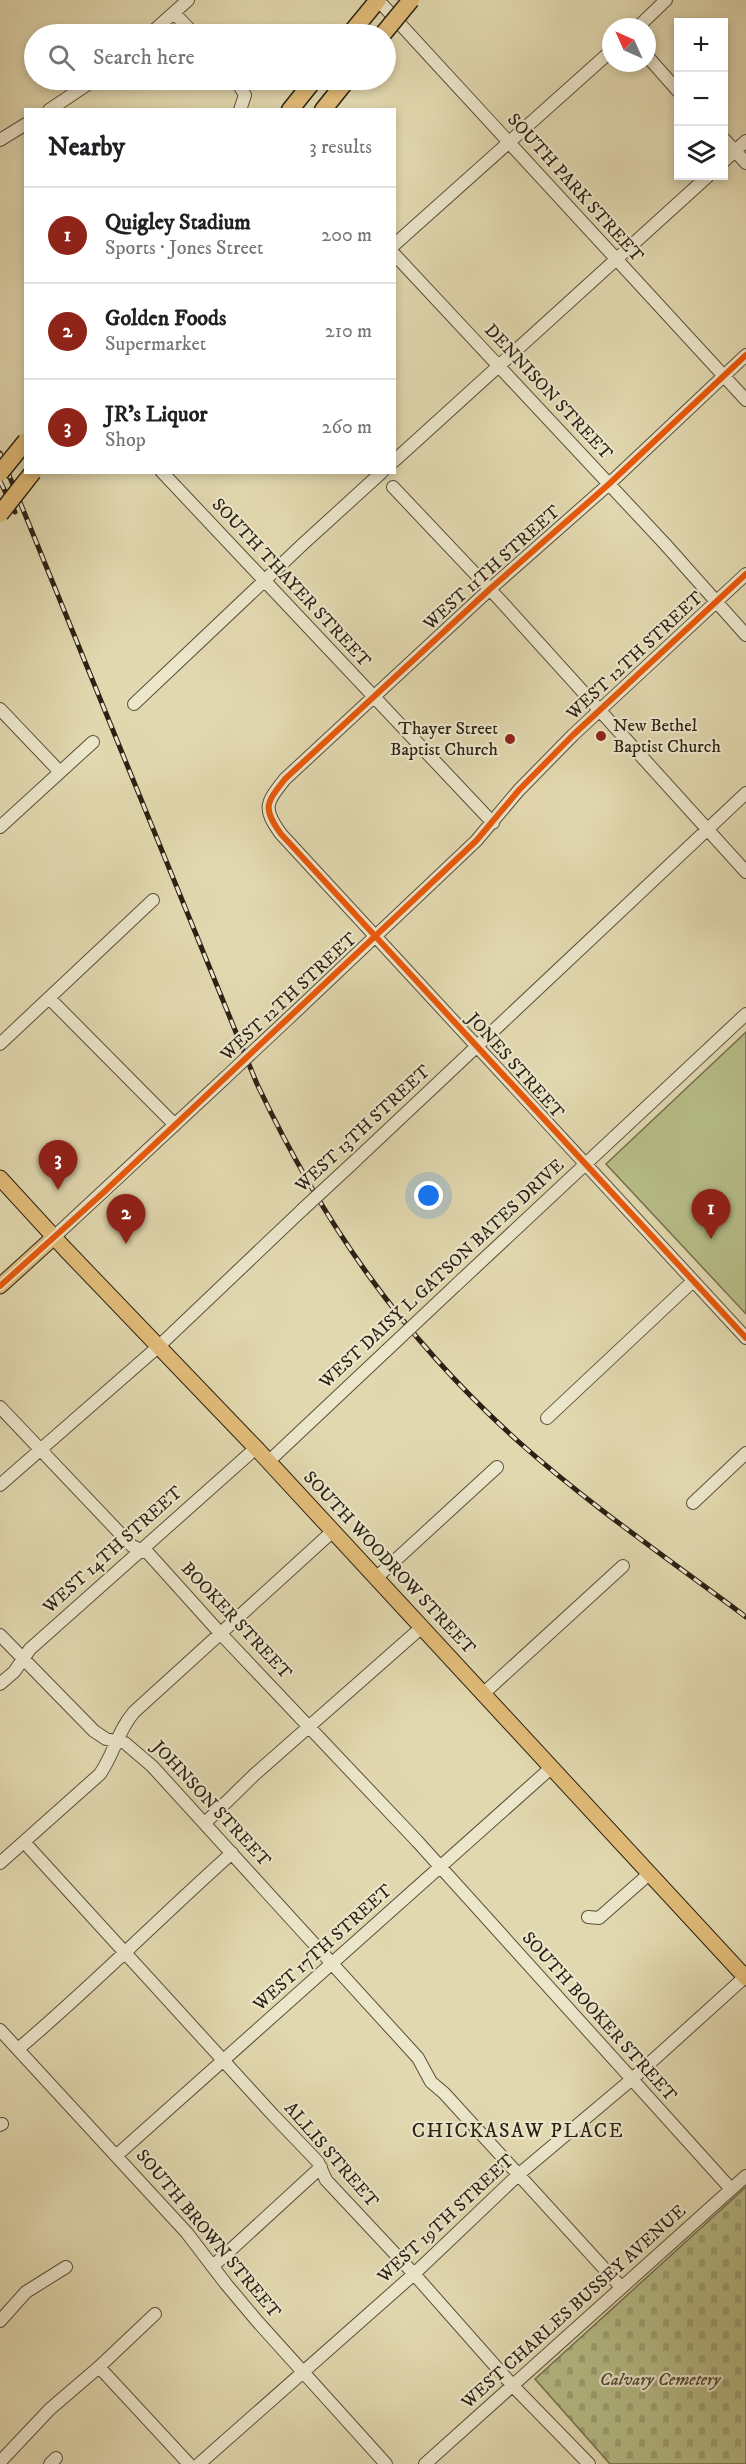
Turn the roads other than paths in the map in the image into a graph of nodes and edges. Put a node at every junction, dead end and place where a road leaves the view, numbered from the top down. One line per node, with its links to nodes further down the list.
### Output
1 (188, 0): 5 (street)
2 (378, 0): 9 (highway); 24 (street, SOUTH PARK STREET)
3 (411, 0): 10 (highway, bridge)
4 (666, 0): 6 (street)
5 (174, 13): 7 (street); 8 (street)
6 (647, 18)
7 (161, 24)
8 (184, 24)
9 (359, 24)
10 (392, 24)
11 (602, 59): 24 (street)
12 (656, 66): 13 (street)
13 (674, 86)
14 (79, 90): 18 (street)
15 (242, 90): 19 (street)
16 (306, 90): 20 (highway)
17 (339, 90): 21 (highway)
18 (52, 108)
19 (241, 108)
20 (292, 108)
21 (325, 108)
22 (24, 125): 23 (street)
23 (0, 140)
24 (508, 141): 31 (street); 33 (street, SOUTH PARK STREET)
25 (746, 141): 27 (street)
26 (728, 144): 27 (street)
27 (735, 151): 28 (street); 29 (street)
28 (728, 157)
29 (746, 163)
30 (704, 180): 33 (street)
31 (396, 242)
32 (396, 256): 35 (street, DENNISON STREET)
33 (616, 259): 35 (street); 36 (street, SOUTH PARK STREET)
34 (746, 355): 36 (street, WEST 11TH STREET)
35 (499, 366): 39 (street); 44 (street, DENNISON STREET)
36 (724, 375): 37 (street, SOUTH PARK STREET); 44 (street, WEST 11TH STREET)
37 (746, 400)
38 (24, 443): 40 (highway, bridge)
39 (396, 459)
40 (0, 473)
41 (31, 474): 46 (highway, bridge)
42 (164, 474): 48 (street, SOUTH THAYER STREET)
43 (380, 474): 48 (street)
44 (609, 484): 49 (street, WEST 11TH STREET); 50 (street, DENNISON STREET)
45 (393, 487): 49 (street)
46 (0, 517)
47 (746, 573): 50 (street, WEST 12TH STREET)
48 (265, 581): 52 (street, SOUTH THAYER STREET); 53 (street)
49 (490, 589): 52 (street, WEST 11TH STREET); 55 (street)
50 (715, 602): 51 (street, DENNISON STREET); 55 (street, WEST 12TH STREET)
51 (746, 635)
52 (375, 697): 59 (street, WEST 11TH STREET); 60 (street, SOUTH THAYER STREET)
53 (134, 704)
54 (0, 709): 57 (street)
55 (599, 709): 60 (street, WEST 12TH STREET); 62 (street)
56 (93, 742): 57 (street)
57 (60, 772): 61 (street)
58 (746, 793): 62 (street, WEST 13TH STREET)
59 (268, 810): 65 (street, JONES STREET)
60 (492, 823): 65 (street, WEST 12TH STREET)
61 (0, 827)
62 (707, 830): 63 (street); 69 (street, WEST 13TH STREET)
63 (746, 872)
64 (153, 900): 66 (street)
65 (375, 937): 69 (street, JONES STREET); 70 (street, WEST 12TH STREET, bridge)
66 (49, 998): 68 (street); 70 (street)
67 (746, 1014): 71 (street, WEST DAISY L GATSON BATES DRIVE)
68 (0, 1044)
69 (477, 1046): 71 (street, JONES STREET); 77 (street, WEST 13TH STREET, bridge)
70 (175, 1125): 73 (street, WEST 12TH STREET)
71 (584, 1165): 74 (street, JONES STREET); 83 (street, WEST DAISY L GATSON BATES DRIVE, bridge)
72 (0, 1178): 73 (main road, SOUTH WOODROW STREET)
73 (54, 1237): 75 (main road, WEST 12TH STREET); 77 (main road, SOUTH WOODROW STREET)
74 (693, 1281): 76 (street, JONES STREET); 79 (street)
75 (0, 1286)
76 (746, 1338)
77 (159, 1346): 80 (main road, SOUTH WOODROW STREET); 81 (street, WEST 13TH STREET)
78 (0, 1407): 81 (street, BOOKER STREET)
79 (547, 1418)
80 (256, 1448): 83 (main road, SOUTH WOODROW STREET); 88 (street, WEST 14TH STREET)
81 (42, 1449): 85 (street, WEST 13TH STREET); 88 (street, BOOKER STREET)
82 (746, 1453): 86 (street)
83 (268, 1462): 87 (main road, SOUTH WOODROW STREET)
84 (497, 1467): 90 (street)
85 (0, 1485)
86 (693, 1503)
87 (333, 1531): 90 (main road, SOUTH WOODROW STREET); 92 (street)
88 (141, 1550): 92 (street, BOOKER STREET); 94 (street, WEST 14TH STREET)
89 (623, 1566): 96 (street)
90 (376, 1578): 91 (main road, SOUTH WOODROW STREET)
91 (422, 1627): 96 (main road, SOUTH WOODROW STREET); 97 (street)
92 (220, 1633): 97 (street, BOOKER STREET); 98 (street)
93 (0, 1635): 94 (street, JOHNSON STREET)
94 (22, 1660): 95 (street, WEST 14TH STREET); 98 (street, JOHNSON STREET)
95 (0, 1684)
96 (484, 1693): 99 (main road, SOUTH WOODROW STREET)
97 (310, 1726): 100 (street); 104 (street, BOOKER STREET)
98 (117, 1742): 100 (street, JOHNSON STREET); 101 (street)
99 (552, 1767): 104 (street, WEST 17TH STREET); 105 (main road, SOUTH WOODROW STREET)
100 (205, 1822): 102 (street, JOHNSON STREET)
101 (24, 1842): 103 (street); 107 (street, ALLIS STREET)
102 (232, 1853): 107 (street); 108 (street, JOHNSON STREET)
103 (1, 1861)
104 (440, 1867): 108 (street, WEST 17TH STREET); 113 (street, SOUTH BOOKER STREET)
105 (649, 1874): 106 (street); 109 (main road, SOUTH WOODROW STREET)
106 (588, 1917)
107 (126, 1951): 111 (street); 112 (street, ALLIS STREET)
108 (332, 1964): 112 (street, WEST 17TH STREET); 116 (street, JOHNSON STREET)
109 (746, 1978): 113 (street, WEST 19TH STREET)
110 (0, 2030): 111 (street, SOUTH BROWN STREET)
111 (18, 2049): 114 (street, SOUTH BROWN STREET)
112 (223, 2060): 114 (street, WEST 17TH STREET); 115 (street, ALLIS STREET)
113 (631, 2080): 116 (street, WEST 19TH STREET); 118 (street, SOUTH BOOKER STREET)
114 (117, 2156): 119 (street, SOUTH BROWN STREET)
115 (321, 2167): 119 (street); 121 (street, ALLIS STREET)
116 (518, 2175): 121 (street, WEST 19TH STREET); 122 (street, JOHNSON STREET)
117 (746, 2176): 118 (street, WEST CHARLES BUSSEY AVENUE)
118 (731, 2189): 122 (street, WEST CHARLES BUSSEY AVENUE)
119 (213, 2266): 126 (street, SOUTH BROWN STREET)
120 (66, 2267): 124 (street)
121 (414, 2274): 126 (street, WEST 19TH STREET); 127 (street, ALLIS STREET)
122 (621, 2288): 127 (street, WEST CHARLES BUSSEY AVENUE)
123 (154, 2314): 125 (street)
124 (0, 2321)
125 (99, 2367): 128 (street); 129 (street)
126 (305, 2372): 130 (street, WEST 19TH STREET); 131 (street, SOUTH BROWN STREET)
127 (513, 2386): 132 (street, WEST CHARLES BUSSEY AVENUE); 133 (street, ALLIS STREET)
128 (0, 2462)
129 (189, 2464)
130 (199, 2464)
131 (386, 2464)
132 (425, 2464)
133 (589, 2464)

